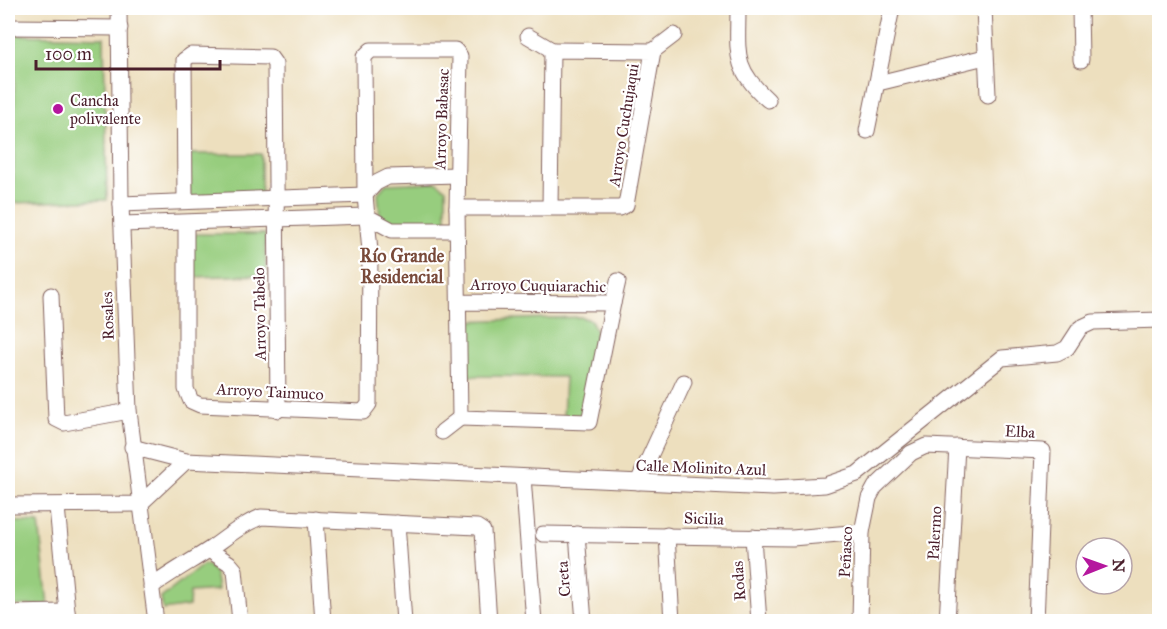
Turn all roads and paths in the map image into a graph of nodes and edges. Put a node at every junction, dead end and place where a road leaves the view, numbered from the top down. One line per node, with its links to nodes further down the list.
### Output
1 (119, 8): 7 (street, Rosales)
2 (738, 8): 16 (street)
3 (892, 8): 14 (street)
4 (984, 8): 12 (street)
5 (1080, 8): 13 (street)
6 (8, 27): 7 (street)
7 (120, 28): 22 (street, Rosales)
8 (674, 35): 11 (street)
9 (528, 36): 10 (street)
10 (552, 50): 11 (street, Arroyo Cuchujaqui); 24 (street)
11 (653, 51): 24 (street, Arroyo Cuchujaqui)
12 (985, 57): 14 (street); 15 (street)
13 (1081, 60)
14 (878, 83): 17 (street)
15 (987, 95)
16 (768, 100)
17 (867, 131)
18 (457, 175): 19 (street); 19 (street, Arroyo Babasac); 23 (street, Arroyo Babasac)
19 (365, 195): 20 (street); 25 (street, Arroyo Taimuco)
20 (275, 198): 21 (street); 21 (street, Arroyo Tabelo); 26 (street, Arroyo Tabelo)
21 (185, 201): 22 (street)
22 (121, 204): 28 (street, Rosales)
23 (457, 208): 24 (street, Arroyo Cuchujaqui); 30 (street, Arroyo Cuquiarachic)
24 (550, 208)
25 (366, 216): 26 (street); 29 (street); 31 (street, Arroyo Taimuco)
26 (275, 218): 27 (street); 38 (street, Arroyo Tabelo)
27 (186, 223): 28 (street); 38 (street, Arroyo Taimuco)
28 (122, 224): 39 (street, Rosales)
29 (392, 230): 30 (street); 31 (street)
30 (457, 230): 34 (street, Arroyo Cuquiarachic)
31 (370, 251): 38 (street, Arroyo Taimuco)
32 (618, 281): 35 (street)
33 (51, 296): 39 (street)
34 (459, 302): 35 (street, Arroyo Cuquiarachic); 40 (street, Arroyo Cuquiarachic)
35 (613, 303): 40 (street, Arroyo Cuquiarachic)
36 (1160, 320): 46 (street, Calle Molinito Azul)
37 (684, 382): 46 (street)
38 (278, 410)
39 (129, 411): 42 (street, Rosales)
40 (460, 418): 41 (street)
41 (442, 432)
42 (132, 447): 44 (street, Calle Molinito Azul); 48 (street, Rosales)
43 (957, 447): 47 (street, Elba); 72 (street, Palermo); 73 (street, Elba)
44 (186, 461): 45 (street, Calle Molinito Azul); 48 (street)
45 (523, 477): 46 (street, Calle Molinito Azul); 67 (street)
46 (638, 482)
47 (875, 487): 53 (street, Peñasco)
48 (140, 504): 50 (street); 59 (street, Rosales)
49 (8, 506): 50 (street)
50 (57, 507): 61 (street)
51 (316, 519): 52 (street); 58 (street); 64 (street)
52 (397, 523): 65 (street); 66 (street)
53 (862, 532): 57 (street, Sicilia); 71 (street, Peñasco)
54 (543, 534): 55 (street, Sicilia)
55 (577, 534): 56 (street, Sicilia); 68 (street, Creta)
56 (667, 535): 57 (street, Sicilia); 69 (street)
57 (753, 537): 70 (street, Rodas)
58 (209, 550): 59 (street); 63 (street)
59 (151, 587): 62 (street, Rosales)
60 (8, 613): 61 (street)
61 (68, 617)
62 (156, 621)
63 (240, 621)
64 (323, 621)
65 (404, 621)
66 (489, 621)
67 (534, 621)
68 (584, 621)
69 (672, 621)
70 (759, 621)
71 (860, 621)
72 (947, 621)
73 (1036, 621)

